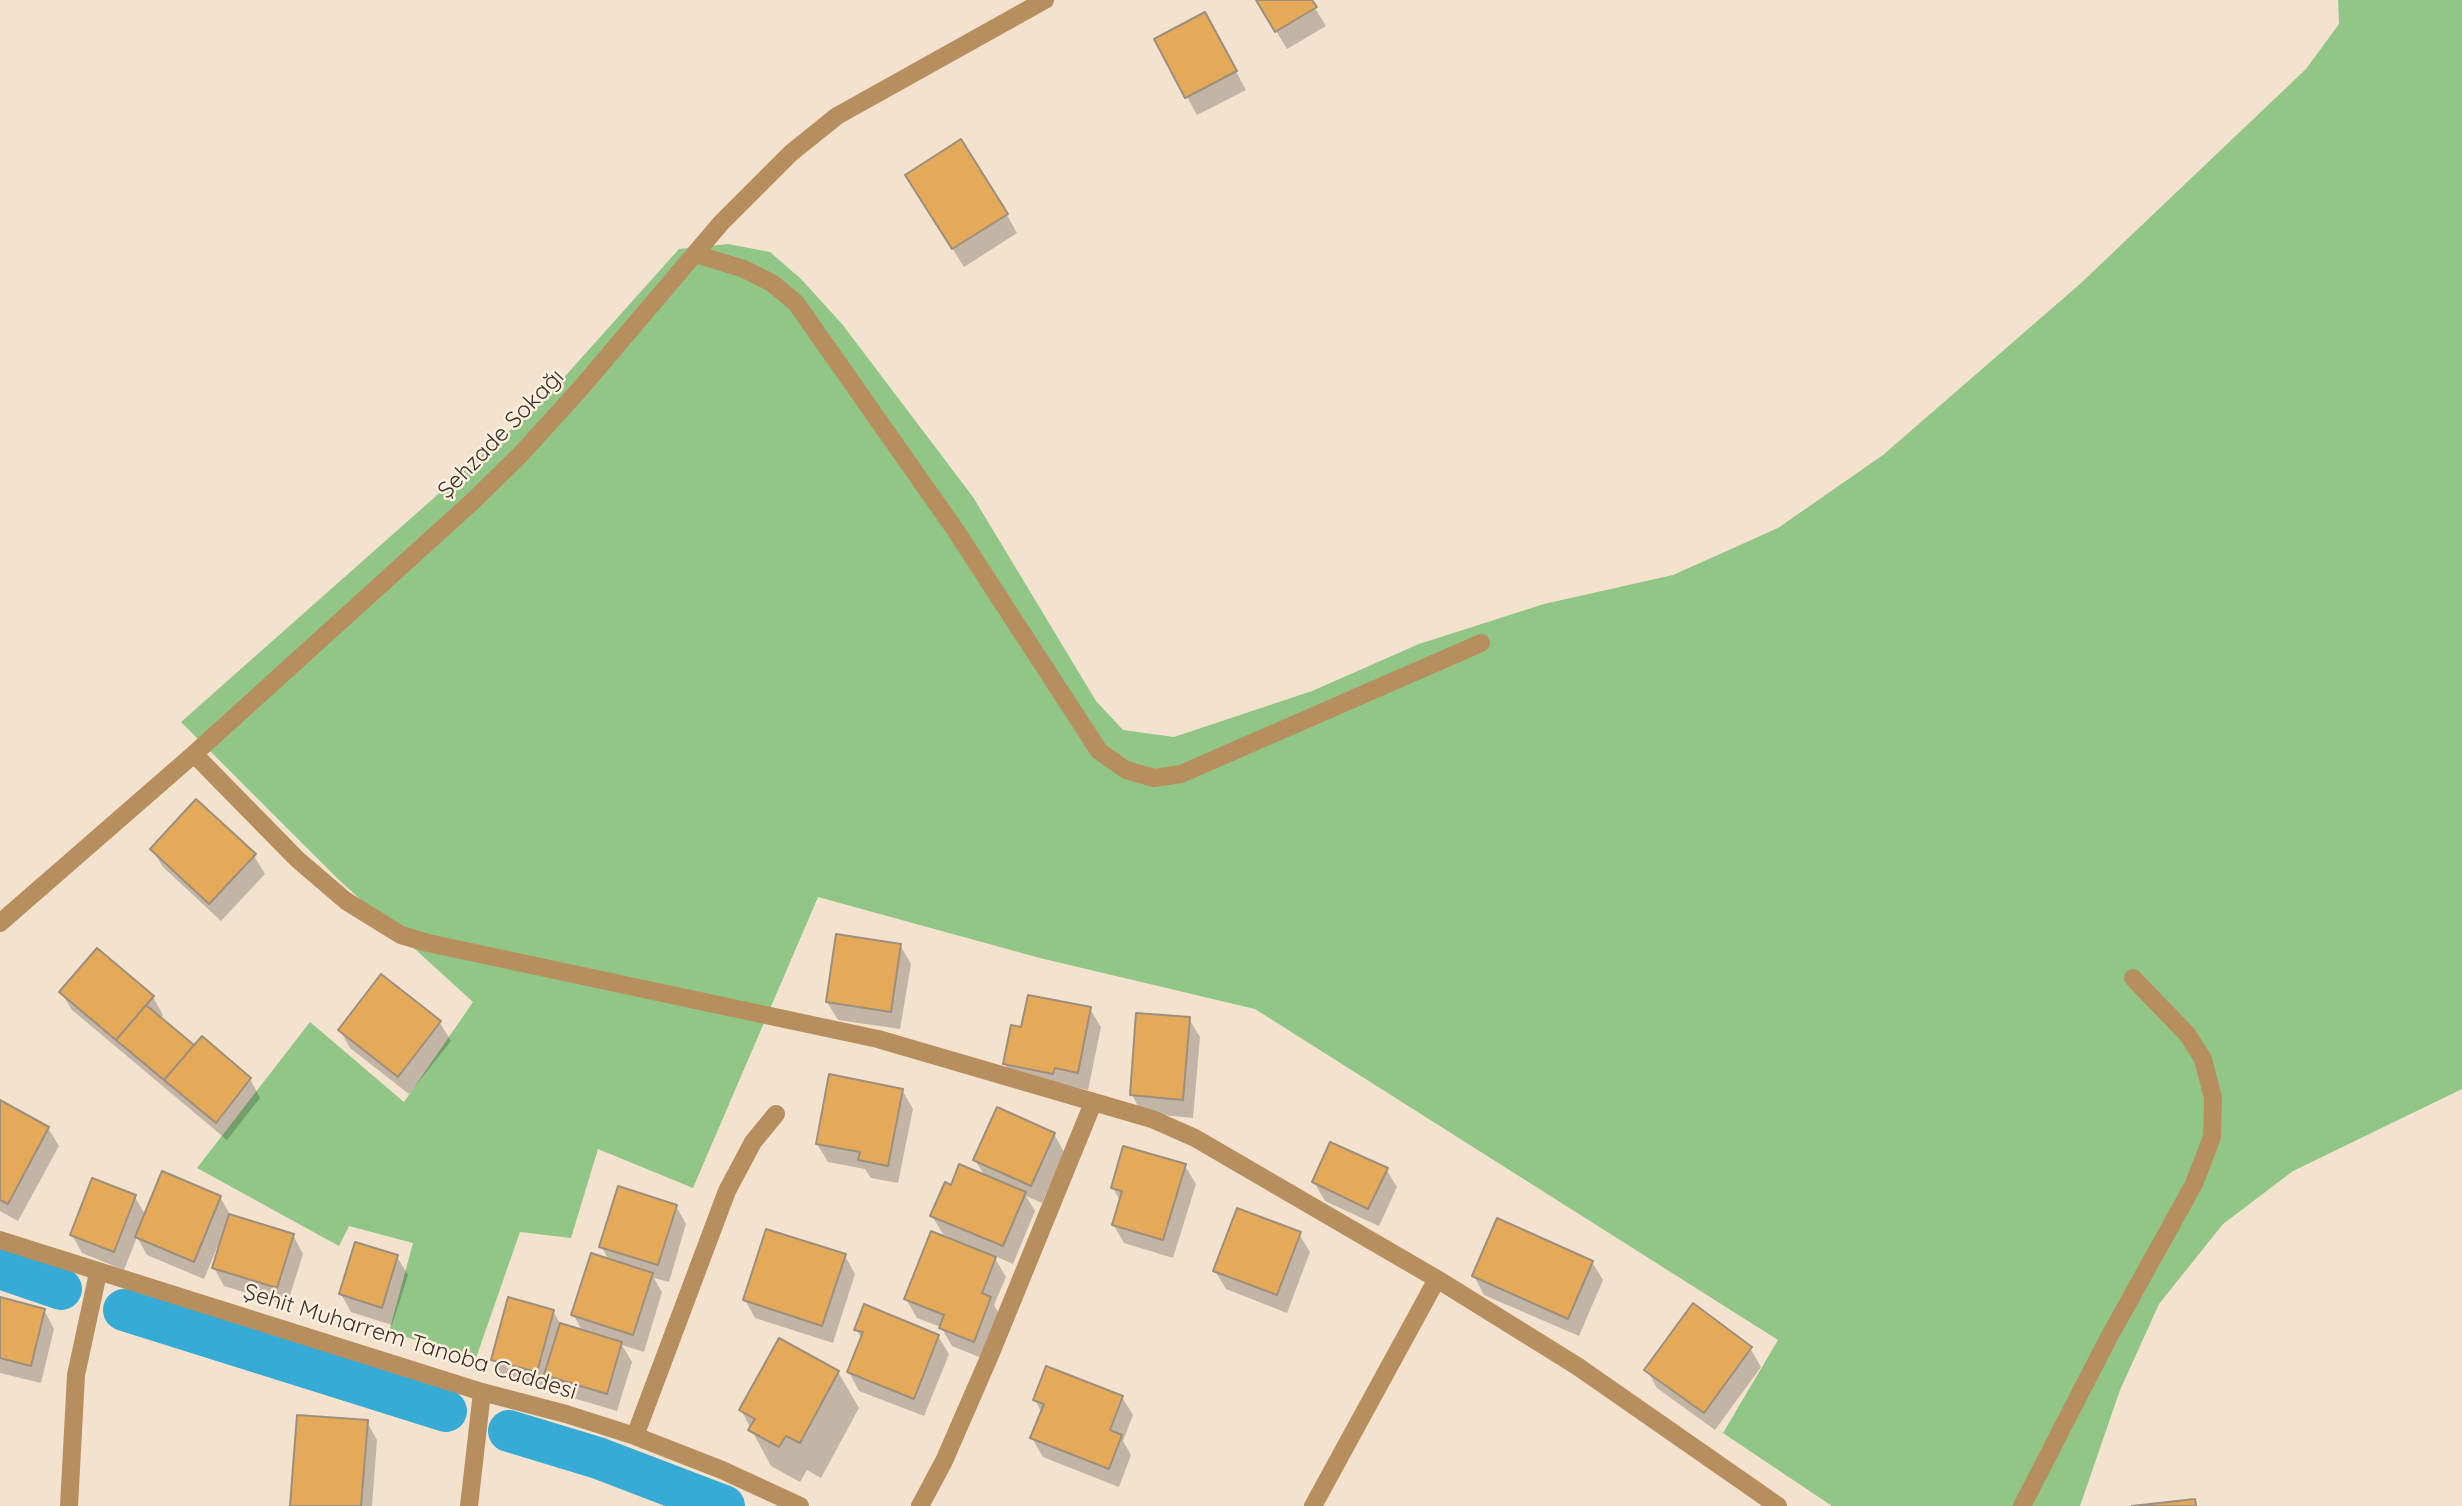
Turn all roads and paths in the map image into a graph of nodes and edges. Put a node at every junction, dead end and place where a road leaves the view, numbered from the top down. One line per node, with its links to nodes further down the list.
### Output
1 (1045, 0): 2 (street, Şehzade Sokağı)
2 (695, 254): 3 (street); 4 (street, Şehzade Sokağı)
3 (1481, 643)
4 (194, 754): 5 (street, Şehzade Sokağı); 7 (street)
5 (0, 923)
6 (2133, 978): 20 (street)
7 (1093, 1103): 11 (street); 17 (street)
8 (776, 1114): 13 (street)
9 (0, 1240): 10 (street, Şehit Muharrem Tanoba Caddesi)
10 (98, 1273): 12 (street, Şehit Muharrem Tanoba Caddesi); 14 (street)
11 (1437, 1279): 18 (street); 19 (street)
12 (482, 1392): 13 (street, Şehit Muharrem Tanoba Caddesi); 15 (street)
13 (635, 1436): 16 (street, Şehit Muharrem Tanoba Caddesi)
14 (69, 1506)
15 (469, 1506)
16 (800, 1506)
17 (920, 1506)
18 (1313, 1506)
19 (1778, 1506)
20 (2022, 1506)

